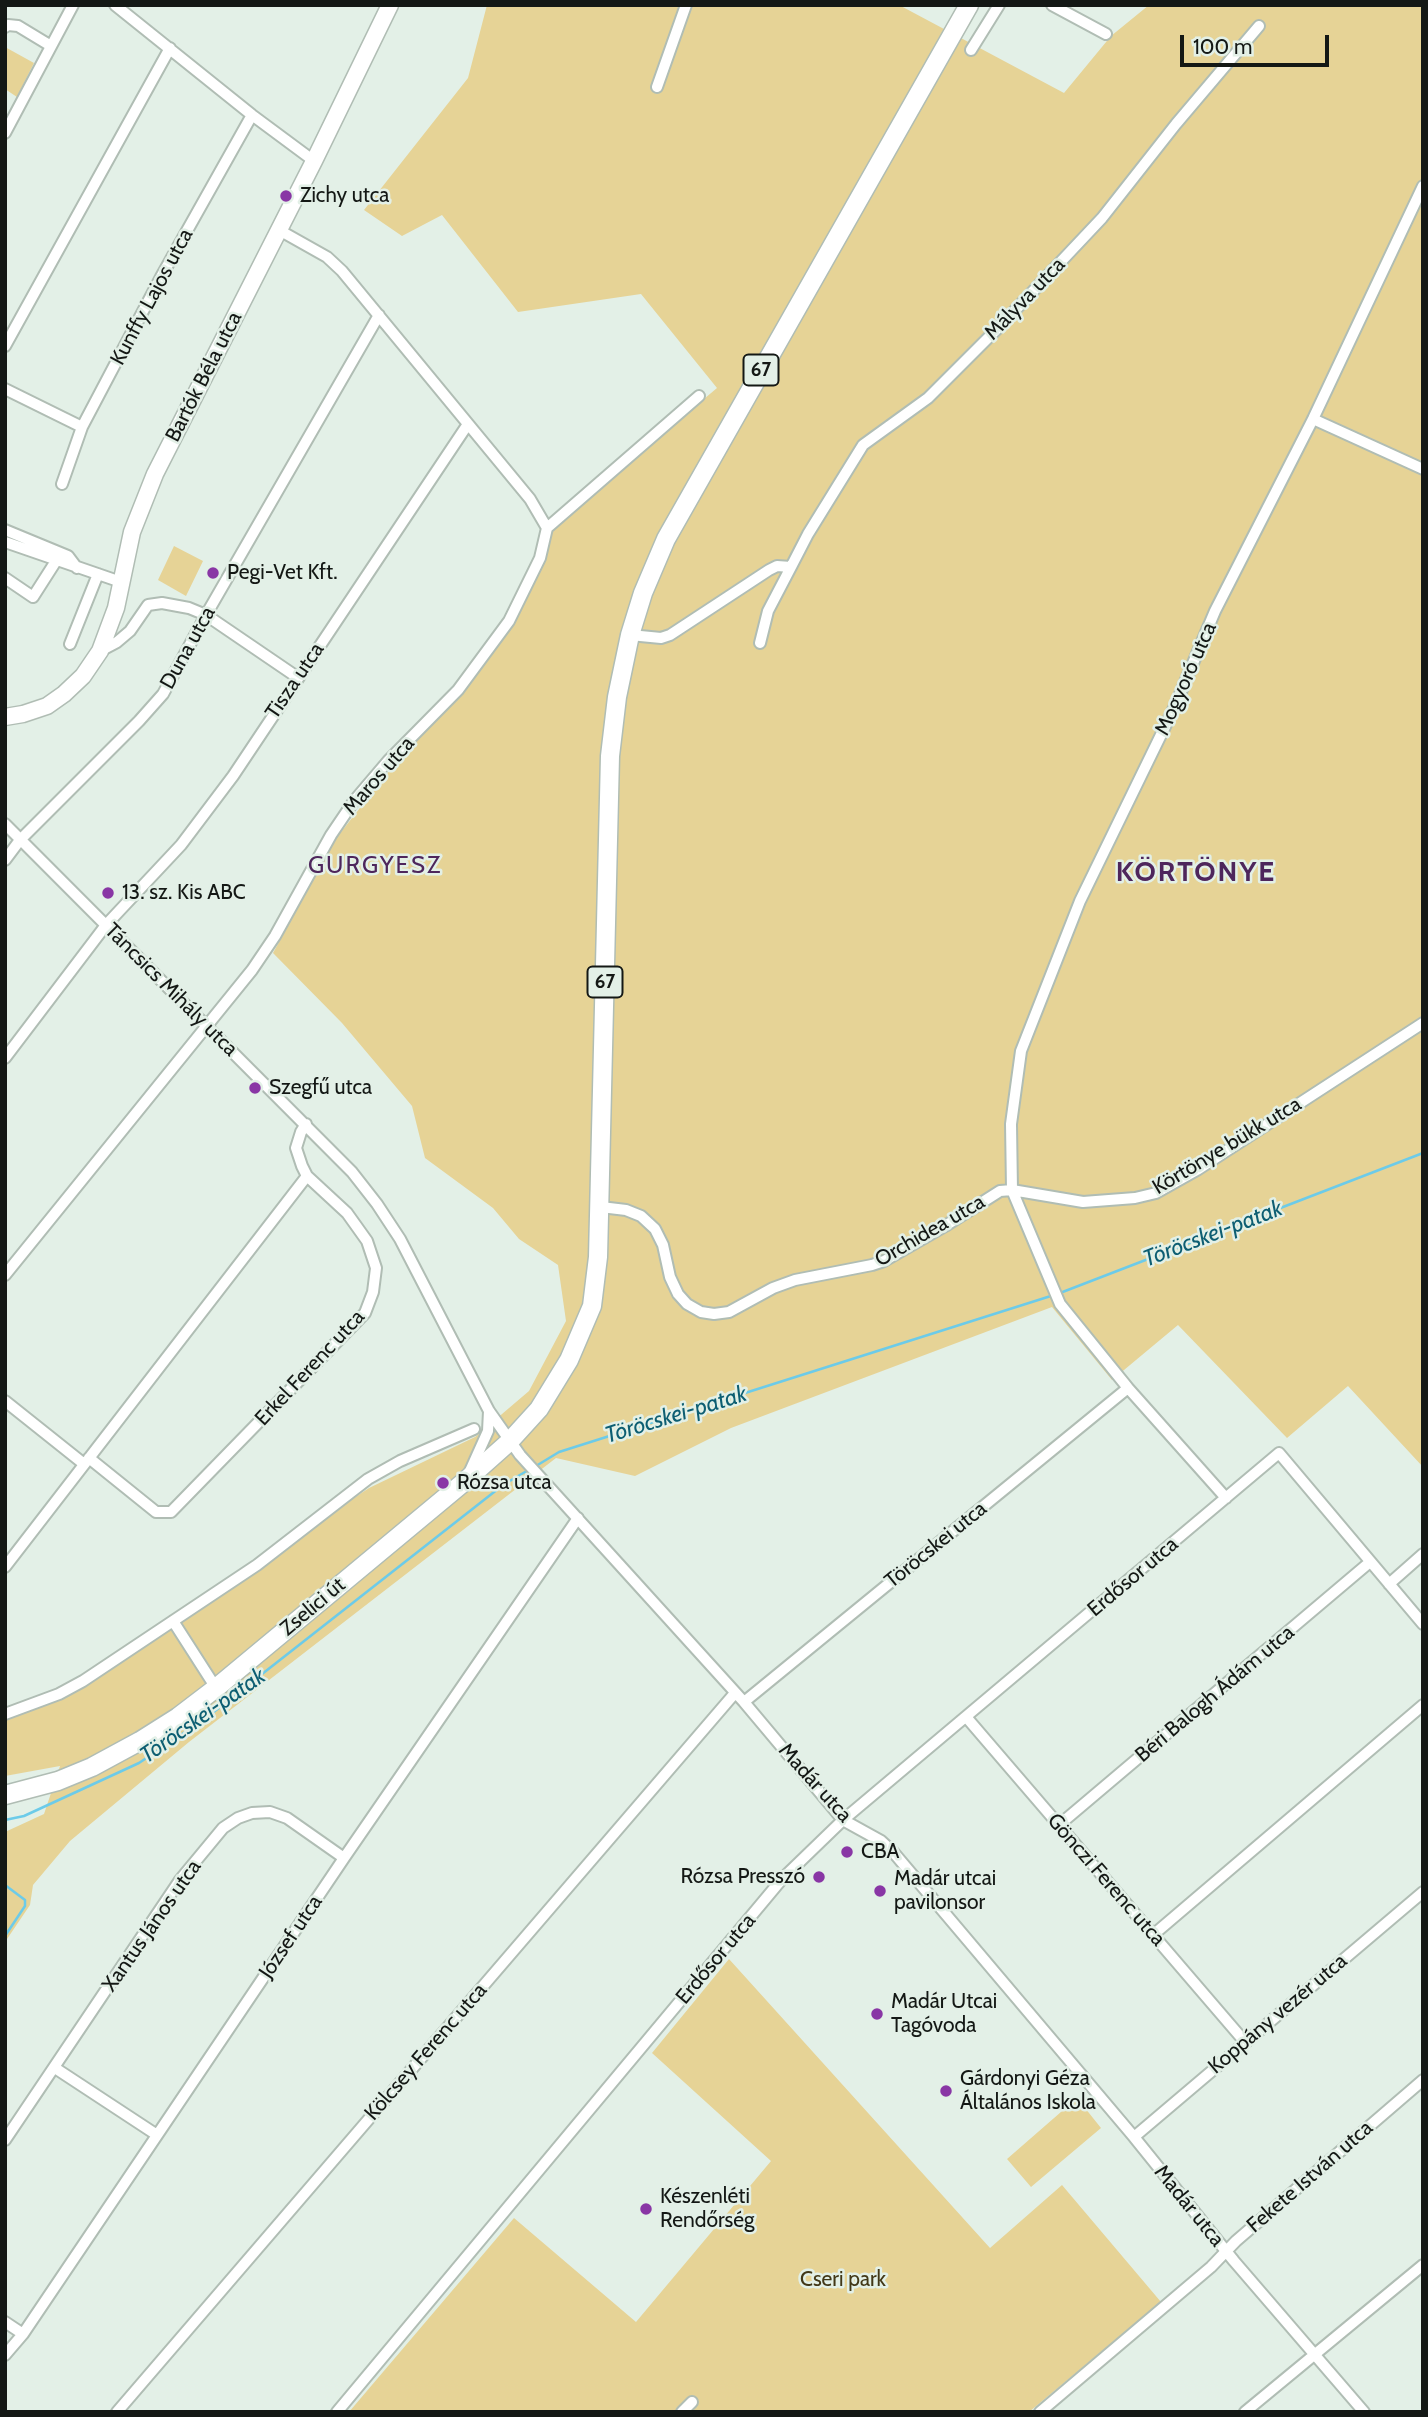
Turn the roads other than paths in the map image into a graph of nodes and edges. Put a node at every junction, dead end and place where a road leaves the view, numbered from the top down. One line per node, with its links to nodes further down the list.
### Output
1 (73, 5): 11 (street)
2 (115, 5): 12 (street)
3 (390, 5): 17 (street, Bartók Béla utca)
4 (686, 5): 14 (street)
5 (969, 5): 39 (main road, 67)
6 (999, 5): 13 (street)
7 (1052, 5): 10 (street)
8 (1259, 26): 33 (street, Mályva utca)
9 (5, 27): 11 (street)
10 (1106, 34)
11 (51, 46): 16 (street)
12 (170, 48): 15 (street); 21 (street)
13 (971, 50)
14 (657, 88)
15 (252, 115): 17 (street); 26 (street, Kunffy Lajos utca)
16 (5, 133)
17 (314, 161): 19 (street, Bartók Béla utca)
18 (1423, 186): 24 (street, Mogyoró utca)
19 (279, 230): 20 (street); 37 (street, Bartók Béla utca)
20 (379, 315): 25 (street); 38 (street, Duna utca)
21 (5, 346)
22 (5, 389): 26 (street)
23 (699, 396): 29 (street)
24 (1313, 419): 27 (street); 54 (street, Mogyoró utca)
25 (468, 424): 29 (street); 43 (street, Tisza utca)
26 (82, 428): 28 (street, Kunffy Lajos utca)
27 (1423, 469)
28 (62, 484)
29 (547, 528): 50 (street, Maros utca)
30 (5, 530): 34 (street)
31 (5, 542): 32 (street)
32 (56, 561): 34 (street); 36 (street)
33 (791, 567): 39 (street); 40 (street, Mályva utca)
34 (77, 568): 35 (street)
35 (98, 574): 37 (street); 41 (street)
36 (5, 578)
37 (121, 582): 42 (street, Bartók Béla utca)
38 (206, 615): 42 (street); 43 (street); 46 (street, Duna utca)
39 (629, 635): 55 (main road, 67)
40 (760, 643)
41 (70, 644)
42 (100, 650): 44 (street, Bartók Béla utca)
43 (298, 677): 48 (street, Tisza utca)
44 (5, 717)
45 (5, 824): 46 (street, Táncsics Mihály utca)
46 (20, 840): 47 (street, Duna utca); 48 (street, Táncsics Mihály utca)
47 (5, 860)
48 (106, 925): 50 (street, Táncsics Mihály utca); 51 (street, Tisza utca)
49 (1423, 1023): 54 (street, Körtönye bükk utca)
50 (208, 1025): 52 (street, Táncsics Mihály utca); 56 (street, Maros utca)
51 (5, 1058)
52 (306, 1124): 53 (street); 59 (street, Táncsics Mihály utca)
53 (307, 1176): 62 (street); 62 (street, Erkel Ferenc utca)
54 (1012, 1190): 55 (street, Orchidea utca); 57 (street, Orchidea utca)
55 (601, 1207): 61 (main road, 67)
56 (5, 1275)
57 (1128, 1388): 64 (street, Orchidea utca); 74 (street, Töröcskei utca)
58 (5, 1401): 62 (street)
59 (489, 1411): 61 (street, Táncsics Mihály utca); 63 (street)
60 (474, 1429): 70 (street)
61 (514, 1449): 63 (main road, 67); 65 (street, Madár utca)
62 (87, 1461): 68 (street)
63 (464, 1482): 72 (main road, Zselici út / 67)
64 (1226, 1498): 67 (street, Erdősor utca); 77 (street, Erdősor utca)
65 (578, 1518): 73 (street, Madár utca); 81 (street, József utca)
66 (1423, 1554): 69 (street)
67 (1370, 1562): 69 (street); 80 (street, Béri Balogh Ádám utca)
68 (5, 1567)
69 (1389, 1584): 71 (street)
70 (173, 1621): 72 (street); 76 (street)
71 (1423, 1624)
72 (216, 1688): 78 (main road, Zselici út / 67)
73 (735, 1693): 74 (street, Madár utca); 97 (street, Kölcsey Ferenc utca)
74 (744, 1702): 79 (street, Madár utca)
75 (1423, 1705): 83 (street)
76 (5, 1714)
77 (967, 1718): 79 (street, Erdősor utca); 80 (street, Gönczi Ferenc utca)
78 (5, 1795)
79 (843, 1820): 88 (street, Madár utca); 98 (street, Erdősor utca)
80 (1059, 1825): 83 (street, Gönczi Ferenc utca)
81 (344, 1858): 85 (street, Xantus János utca); 87 (street, József utca)
82 (1423, 1892): 84 (street, Koppány vezér utca)
83 (1153, 1935): 84 (street, Gönczi Ferenc utca)
84 (1245, 2042): 88 (street, Koppány vezér utca)
85 (55, 2068): 87 (street); 89 (street, Xantus János utca)
86 (1423, 2080): 90 (street, Fekete István utca)
87 (157, 2135): 93 (street, József utca)
88 (1134, 2137): 90 (street, Madár utca)
89 (5, 2140)
90 (1226, 2252): 94 (street, Madár utca); 100 (street, Fekete István utca)
91 (1423, 2265): 94 (street)
92 (5, 2322): 93 (street)
93 (23, 2334): 95 (street, József utca)
94 (1316, 2354): 101 (street); 102 (street, Madár utca)
95 (5, 2355)
96 (692, 2402): 99 (street)
97 (117, 2412)
98 (337, 2412)
99 (682, 2412)
100 (1040, 2412)
101 (1245, 2412)
102 (1364, 2412)

